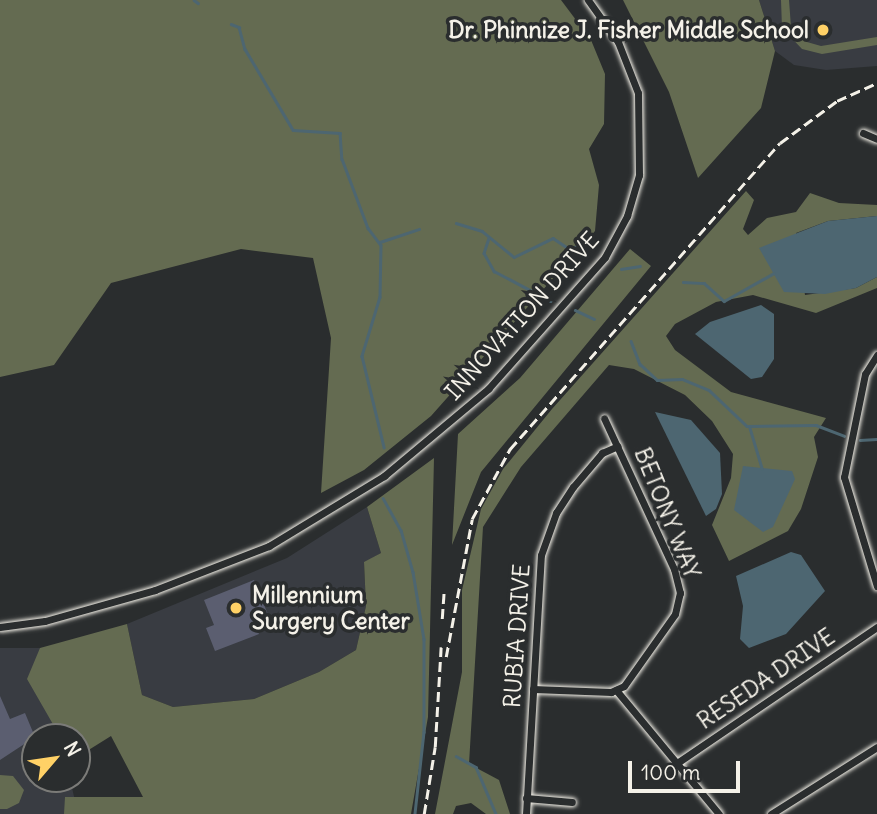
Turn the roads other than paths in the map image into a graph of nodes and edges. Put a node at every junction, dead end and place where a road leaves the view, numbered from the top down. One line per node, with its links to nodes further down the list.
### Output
1 (587, 0): 8 (street, INNOVATION DRIVE)
2 (863, 133): 3 (street)
3 (877, 138)
4 (877, 355): 7 (street)
5 (604, 418): 6 (street, BETONY WAY)
6 (618, 446): 10 (street, RUBIA DRIVE); 11 (street, BETONY WAY)
7 (877, 586)
8 (0, 627)
9 (877, 627): 13 (street, RESEDA DRIVE)
10 (533, 689): 11 (street); 14 (street, RUBIA DRIVE)
11 (616, 690): 13 (street)
12 (877, 747): 18 (street)
13 (677, 763): 17 (street)
14 (526, 798): 15 (street); 16 (street, RUBIA DRIVE)
15 (572, 802)
16 (526, 814)
17 (719, 814)
18 (771, 814)

